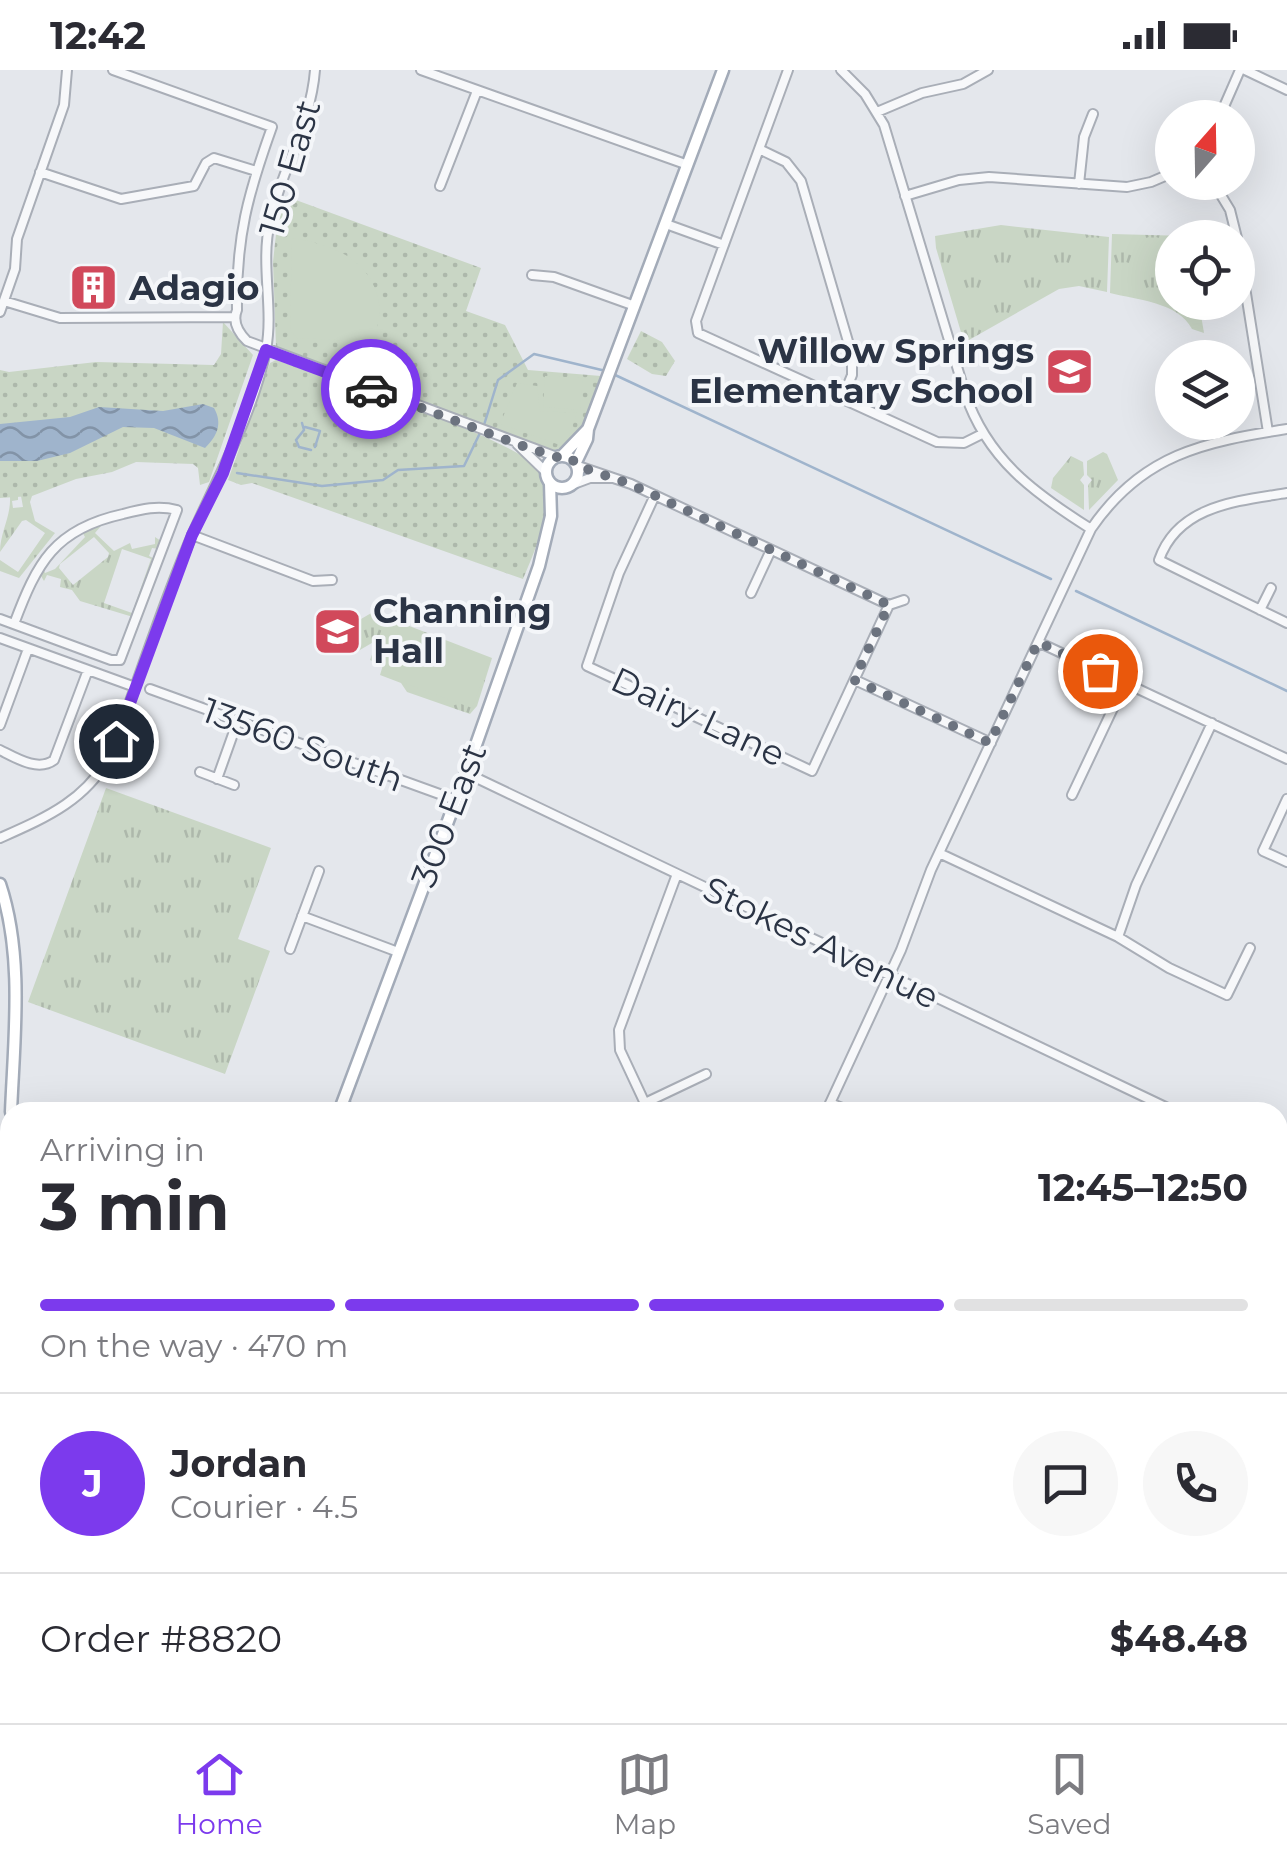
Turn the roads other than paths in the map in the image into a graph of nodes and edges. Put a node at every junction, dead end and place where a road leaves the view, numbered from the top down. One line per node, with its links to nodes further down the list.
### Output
1 (67, 70): 18 (street)
2 (114, 70): 17 (street)
3 (316, 70): 31 (street, 150 East)
4 (421, 70): 11 (street)
5 (722, 70): 16 (main road)
6 (788, 70): 15 (street)
7 (840, 70): 13 (street)
8 (988, 70): 13 (street)
9 (1243, 70): 10 (street); 12 (street)
10 (1287, 90)
11 (477, 91): 16 (street); 21 (street)
12 (1228, 100)
13 (877, 112): 22 (street)
14 (1093, 114): 20 (street)
15 (759, 150): 24 (street); 32 (street)
16 (688, 166): 23 (main road)
17 (256, 171): 18 (street); 29 (street)
18 (40, 172): 26 (street)
19 (1155, 180): 20 (street)
20 (1079, 184): 22 (street)
21 (440, 186)
22 (905, 196): 36 (street)
23 (666, 224): 24 (street); 27 (main road)
24 (724, 245): 32 (street)
25 (532, 275): 27 (street)
26 (4, 301): 28 (street); 29 (street)
27 (635, 306): 33 (main road)
28 (0, 312)
29 (234, 317): 31 (street)
30 (1250, 320): 35 (street)
31 (266, 350): 37 (street); 47 (street, 150 East)
32 (842, 399): 36 (street)
33 (588, 429): 38 (main road); 39 (main road)
34 (1287, 429): 35 (street)
35 (1268, 432): 46 (street)
36 (982, 434): 46 (street)
37 (517, 444): 38 (street); 40 (street)
38 (560, 456): 39 (main road); 40 (main road)
39 (577, 464): 41 (street); 42 (main road)
40 (548, 477): 42 (main road); 45 (main road, 300 East)
41 (612, 478): 42 (street); 44 (street)
42 (570, 486): 45 (main road, 300 East)
43 (1287, 493): 54 (street)
44 (655, 495): 48 (street); 62 (street, Dairy Lane)
45 (551, 516): 73 (main road, 300 East)
46 (1091, 528): 59 (street)
47 (192, 535): 49 (street); 64 (street, 150 East)
48 (772, 550): 51 (street); 53 (street)
49 (332, 580)
50 (1271, 588): 54 (street)
51 (751, 593)
52 (904, 600): 53 (street)
53 (889, 605): 62 (street)
54 (1260, 610): 56 (street)
55 (0, 619): 57 (street)
56 (1287, 623)
57 (14, 624): 57 (street)
58 (0, 638): 60 (street)
59 (1038, 642): 63 (street); 69 (street)
60 (28, 649): 61 (street); 68 (street)
61 (88, 670): 64 (street); 70 (street)
62 (854, 680): 69 (street)
63 (1126, 683): 67 (street); 76 (street)
64 (136, 687): 79 (street, 150 East)
65 (150, 689): 66 (street, 13560 South)
66 (238, 720): 74 (street); 78 (street, 13560 South)
67 (1212, 724): 71 (street); 86 (street)
68 (0, 725)
69 (990, 743): 80 (street)
70 (0, 750)
71 (1287, 759)
72 (200, 772): 74 (street)
73 (466, 773): 78 (main road, 300 East); 83 (street, Stokes Avenue)
74 (217, 778): 75 (street)
75 (234, 785)
76 (1072, 796)
77 (1287, 799): 81 (street)
78 (456, 800): 89 (main road, 300 East)
79 (0, 838)
80 (939, 853): 86 (street); 90 (street)
81 (1287, 862)
82 (320, 871): 85 (street)
83 (677, 874): 90 (street, Stokes Avenue); 94 (street)
84 (0, 884): 92 (main road)
85 (302, 916): 88 (street); 89 (street)
86 (1118, 937): 87 (street)
87 (1250, 948)
88 (290, 950)
89 (398, 952): 93 (main road, 300 East)
90 (889, 976): 96 (street); 97 (street, Stokes Avenue)
91 (706, 1074): 95 (street)
92 (11, 1102)
93 (344, 1102)
94 (645, 1102)
95 (647, 1102)
96 (831, 1102)
97 (1155, 1102)

